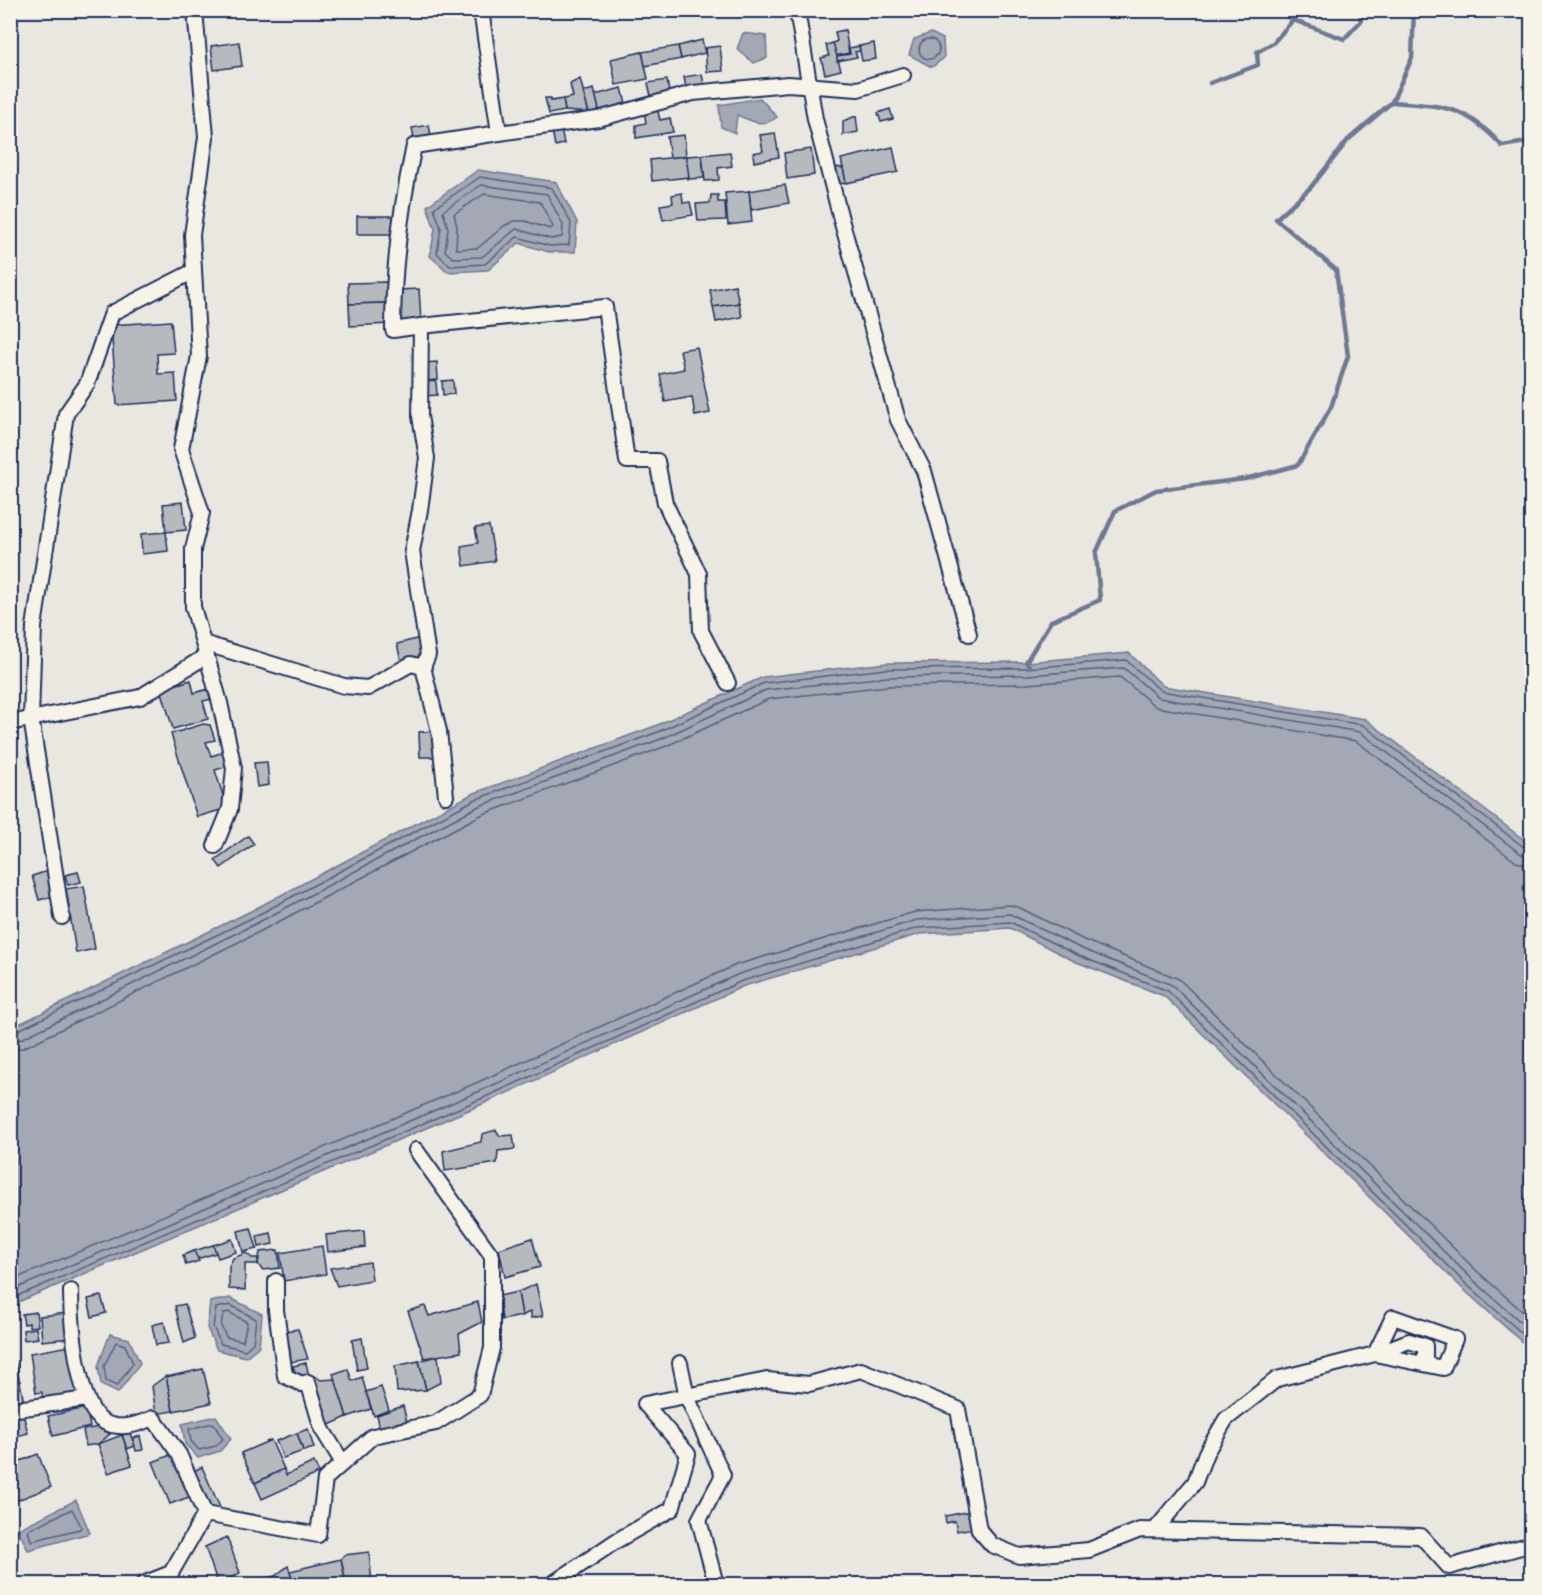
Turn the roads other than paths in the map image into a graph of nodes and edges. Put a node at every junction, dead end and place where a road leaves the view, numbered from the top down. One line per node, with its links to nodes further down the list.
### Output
1 (195, 10): 7 (street)
2 (481, 10): 6 (street)
3 (797, 10): 5 (street)
4 (903, 75): 5 (street)
5 (808, 86): 6 (street); 9 (street)
6 (499, 133): 8 (street)
7 (194, 271): 10 (street); 13 (street)
8 (421, 326): 11 (street); 12 (street)
9 (969, 634)
10 (205, 650): 11 (street); 13 (street); 16 (street)
11 (423, 667): 15 (street)
12 (728, 683)
13 (31, 718): 14 (street); 17 (street)
14 (10, 723)
15 (446, 796)
16 (215, 846)
17 (62, 917)
18 (416, 1150): 26 (street)
19 (276, 1281): 26 (street)
20 (71, 1291): 24 (street)
21 (1375, 1354): 21 (street); 28 (street)
22 (680, 1363): 23 (street)
23 (687, 1397): 28 (street); 32 (street); 33 (street)
24 (87, 1399): 25 (street); 27 (street)
25 (10, 1410)
26 (343, 1463): 27 (street)
27 (205, 1514): 30 (street)
28 (1155, 1530): 29 (street)
29 (1532, 1544)
30 (174, 1579): 31 (street)
31 (143, 1584)
32 (552, 1584)
33 (716, 1584)

